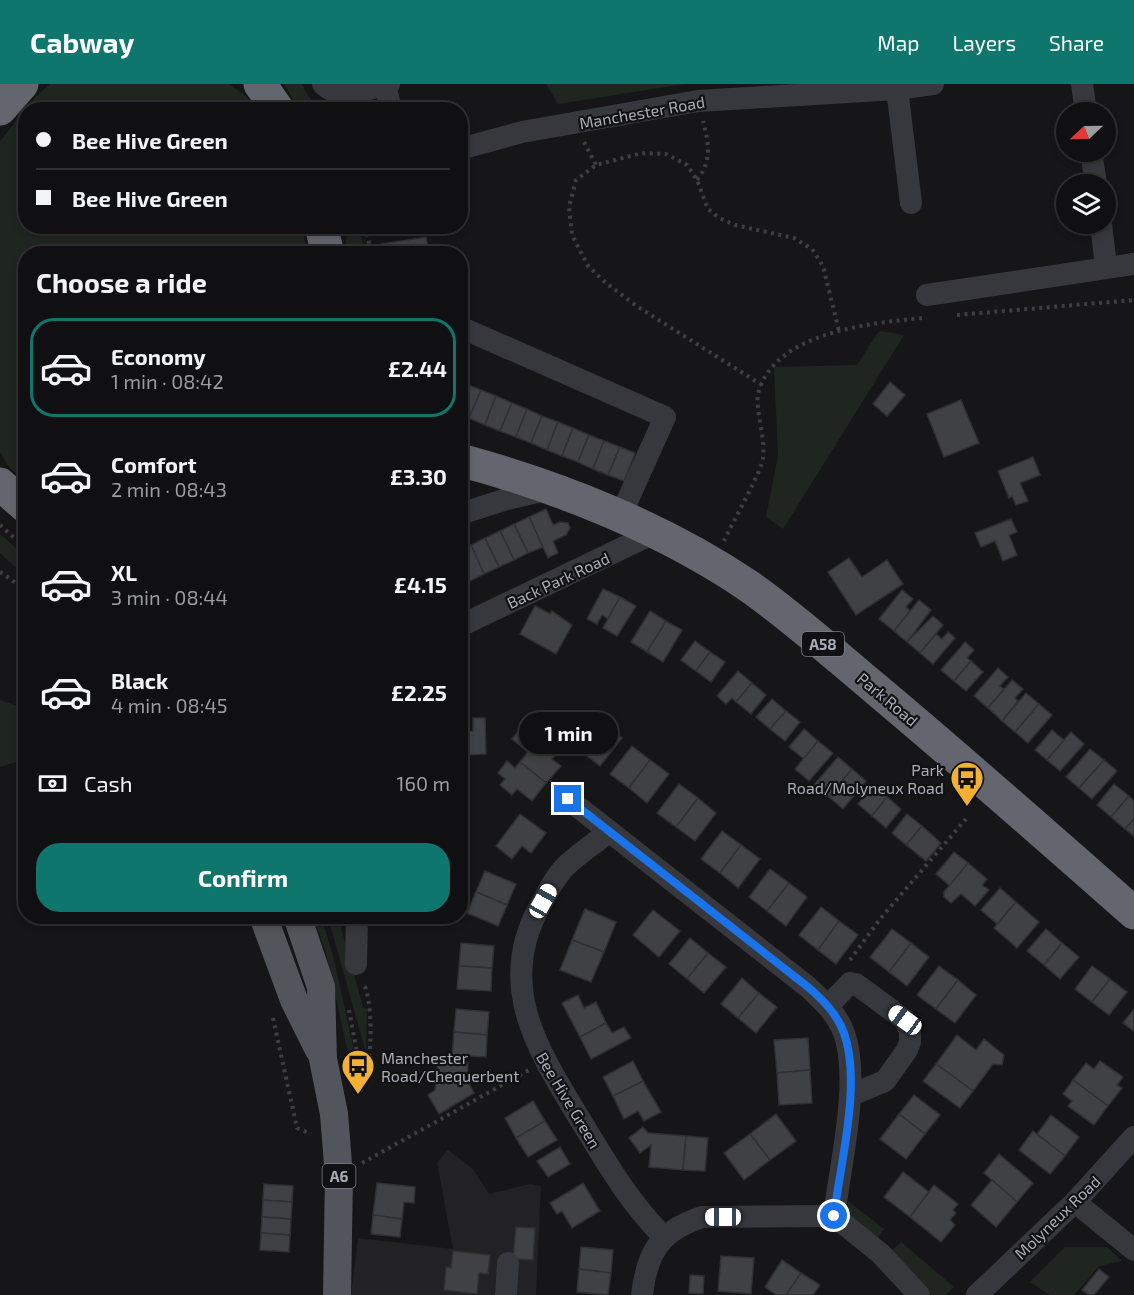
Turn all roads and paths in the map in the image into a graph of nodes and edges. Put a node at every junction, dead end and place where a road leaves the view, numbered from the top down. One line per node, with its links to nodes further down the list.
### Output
1 (22, 84): 13 (highway)
2 (260, 84): 10 (highway)
3 (323, 84): 4 (street)
4 (387, 84): 11 (street)
5 (933, 84): 7 (street, Manchester Road)
6 (1082, 84): 12 (street)
7 (897, 89): 8 (street, Manchester Road); 16 (street)
8 (727, 91): 9 (street, Manchester Road)
9 (698, 101): 14 (street, Manchester Road); 15 (path)
10 (272, 102)
11 (390, 102)
12 (1085, 102)
13 (0, 109)
14 (468, 147)
15 (698, 180): 25 (path); 26 (path)
16 (911, 203)
17 (1102, 234): 19 (street)
18 (1134, 264): 19 (street)
19 (1106, 266): 20 (street)
20 (927, 295)
21 (1134, 300): 22 (path)
22 (951, 316)
23 (928, 318): 25 (path)
24 (468, 331): 32 (street)
25 (839, 331): 26 (path)
26 (762, 385): 36 (path)
27 (468, 462): 29 (highway, Park Road / A58)
28 (0, 484): 30 (highway)
29 (555, 488): 31 (street); 32 (highway, Park Road / A58)
30 (18, 500)
31 (468, 511)
32 (620, 517): 34 (highway, Park Road / A58)
33 (0, 525): 35 (path)
34 (656, 532): 39 (street, Back Park Road); 43 (highway, Park Road / A58)
35 (18, 541)
36 (723, 541)
37 (0, 572): 38 (path)
38 (18, 584)
39 (468, 622)
40 (568, 799): 42 (street)
41 (966, 819): 48 (path)
42 (607, 833): 49 (street); 52 (street, Bee Hive Green)
43 (1134, 913)
44 (266, 924): 51 (main road, A6)
45 (300, 924): 51 (main road, A6)
46 (357, 924): 47 (street)
47 (356, 964): 53 (path)
48 (845, 968)
49 (828, 1006): 54 (street); 54 (street)
50 (270, 1007): 56 (path)
51 (323, 1059): 53 (main road, A6)
52 (544, 1061): 57 (path); 60 (street, Bee Hive Green)
53 (329, 1090): 56 (main road, A6)
54 (851, 1095): 59 (street)
55 (1134, 1137): 58 (street, Molyneux Road)
56 (336, 1144): 57 (main road, A6)
57 (339, 1176): 63 (main road, A6)
58 (1075, 1202): 61 (street); 67 (street, Molyneux Road)
59 (834, 1216): 60 (street); 66 (street)
60 (663, 1236): 65 (street)
61 (1134, 1250)
62 (508, 1263): 64 (street)
63 (343, 1292)
64 (506, 1295)
65 (642, 1295)
66 (919, 1295)
67 (977, 1295)

